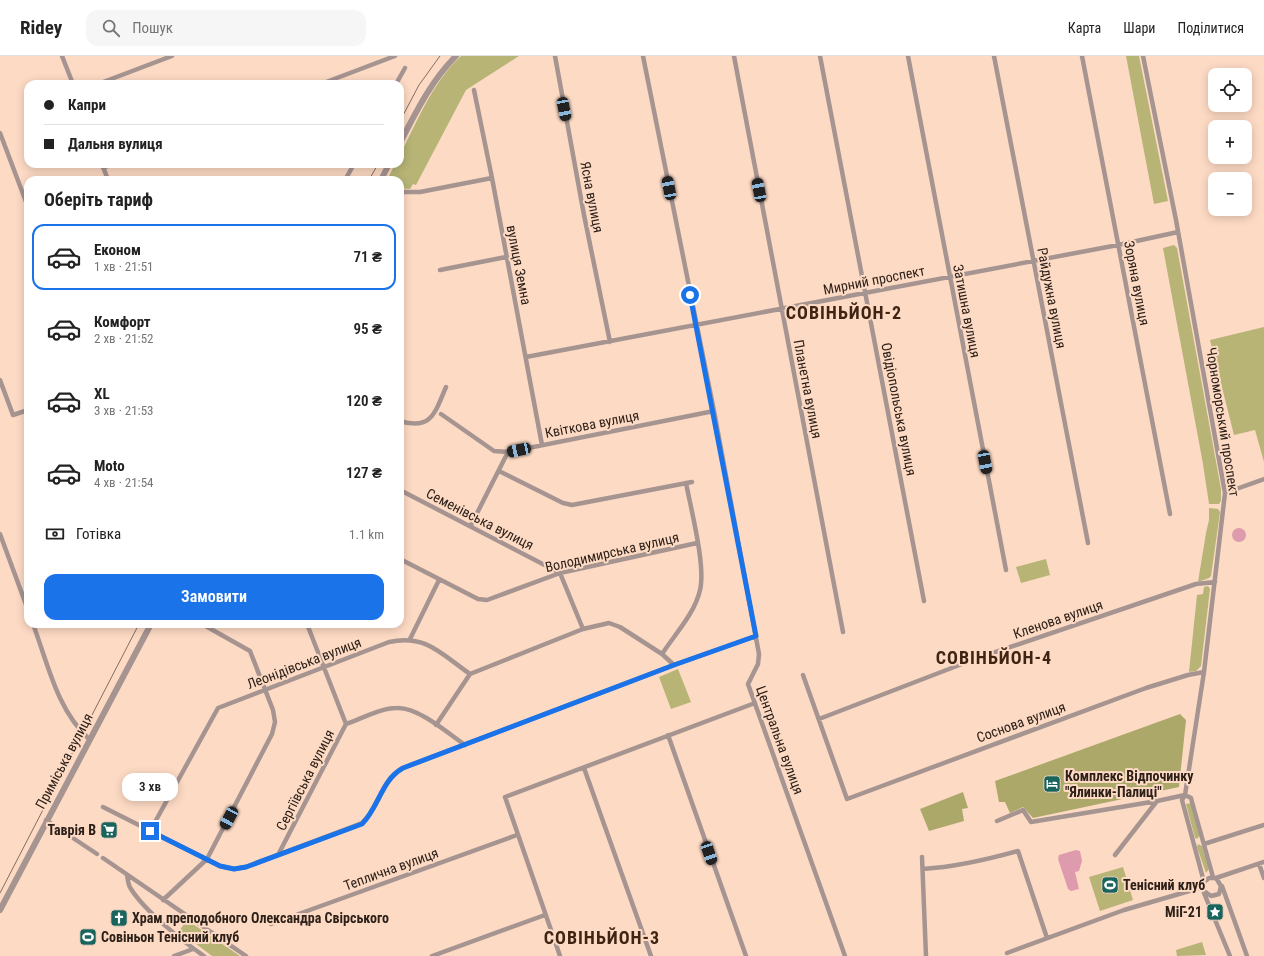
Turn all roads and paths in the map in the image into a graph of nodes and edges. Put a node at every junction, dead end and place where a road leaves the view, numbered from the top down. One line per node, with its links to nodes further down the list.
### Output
1 (62, 56): 14 (street)
2 (172, 56): 15 (street)
3 (395, 56): 16 (street)
4 (456, 56): 20 (street)
5 (555, 56): 33 (street, Ясна вулиця)
6 (643, 56): 32 (street, Центральна вулиця)
7 (734, 56): 31 (street, Планетна вулиця)
8 (820, 56): 30 (street, Овідіопольська вулиця)
9 (908, 56): 29 (street, Затишна вулиця)
10 (994, 56): 27 (street, Райдужна вулиця)
11 (1082, 56): 25 (street, Зоряна вулиця)
12 (1143, 56): 24 (street, Чорноморський проспект)
13 (405, 68): 17 (street)
14 (71, 80)
15 (109, 80)
16 (332, 80)
17 (398, 80)
18 (474, 90): 21 (street, вулиця Земна)
19 (0, 134): 23 (street)
20 (404, 135)
21 (492, 178): 22 (street); 26 (street, вулиця Земна)
22 (404, 192)
23 (24, 197)
24 (1178, 232): 25 (street, Мирний проспект); 48 (street, Чорноморський проспект)
25 (1118, 245): 27 (street, Мирний проспект); 49 (street, Зоряна вулиця)
26 (506, 257): 28 (street); 34 (street, вулиця Земна)
27 (1034, 261): 29 (street, Мирний проспект); 53 (street, Райдужна вулиця)
28 (440, 270)
29 (950, 277): 30 (street, Мирний проспект); 55 (street, Затишна вулиця)
30 (865, 293): 31 (street, Мирний проспект); 60 (street, Овідіопольська вулиця)
31 (781, 309): 32 (street, Мирний проспект); 66 (street, Планетна вулиця)
32 (696, 326): 33 (street, Мирний проспект); 38 (street, Центральна вулиця)
33 (610, 342): 34 (street, Мирний проспект)
34 (526, 357): 41 (street, вулиця Земна)
35 (0, 380): 37 (street)
36 (446, 387): 40 (street)
37 (24, 411)
38 (714, 411): 41 (street, Квіткова вулиця); 67 (street, Центральна вулиця)
39 (442, 414): 42 (street)
40 (404, 422)
41 (542, 445): 42 (street, Квіткова вулиця)
42 (508, 452): 43 (street)
43 (499, 471): 46 (street); 50 (street)
44 (1264, 479): 48 (street)
45 (692, 482): 46 (street)
46 (686, 483): 52 (street)
47 (404, 492): 50 (street, Семенівська вулиця)
48 (1225, 493): 58 (street, Чорноморський проспект)
49 (1170, 514)
50 (471, 525): 56 (street, Семенівська вулиця)
51 (0, 534): 59 (street)
52 (697, 543): 56 (street, Володимирська вулиця); 69 (street)
53 (1088, 543)
54 (404, 561): 57 (street, Володимирська вулиця)
55 (1006, 570)
56 (560, 573): 57 (street, Володимирська вулиця); 65 (street)
57 (439, 580): 68 (street)
58 (1215, 582): 72 (street, Чорноморський проспект); 77 (street, Кленова вулиця)
59 (24, 599)
60 (924, 601)
61 (34, 628): 81 (street)
62 (149, 628): 81 (street, Приміська вулиця)
63 (209, 628): 75 (street)
64 (308, 628): 71 (street, Сергіївська вулиця)
65 (583, 629): 69 (street); 73 (street)
66 (843, 632)
67 (756, 636): 70 (street); 76 (street, Центральна вулиця)
68 (410, 639): 71 (street, Леонідівська вулиця); 73 (street, Леонідівська вулиця)
69 (662, 654): 70 (street)
70 (674, 665): 82 (street)
71 (323, 668): 75 (street, Леонідівська вулиця); 78 (street, Сергіївська вулиця)
72 (1204, 672): 77 (street, Соснова вулиця); 84 (street, Чорноморський проспект)
73 (470, 674): 79 (street)
74 (803, 675): 77 (street)
75 (265, 689): 90 (street, Леонідівська вулиця); 98 (street)
76 (755, 703): 80 (street); 121 (street, Центральна вулиця)
77 (819, 719)
78 (346, 724): 79 (street); 94 (street, Сергіївська вулиця)
79 (436, 725): 82 (street)
80 (668, 735): 83 (street); 120 (street)
81 (89, 739): 87 (street, Приміська вулиця)
82 (465, 745): 94 (street)
83 (584, 768): 91 (street); 119 (street)
84 (1185, 795): 85 (street); 92 (street); 104 (street, Чорноморський проспект)
85 (1157, 801): 88 (street); 95 (street)
86 (103, 807): 90 (street)
87 (46, 820): 93 (street); 108 (street, Приміська вулиця)
88 (997, 821)
89 (1264, 825): 92 (street)
90 (150, 831): 98 (street)
91 (517, 835): 109 (street); 110 (street, Теплична вулиця)
92 (1204, 844): 102 (street)
93 (97, 854)
94 (278, 855): 98 (street)
95 (1115, 855)
96 (922, 857): 100 (street)
97 (103, 858): 101 (street)
98 (207, 859): 107 (street)
99 (1261, 863): 102 (street); 103 (street)
100 (923, 869): 111 (street); 122 (street)
101 (127, 875): 107 (street); 112 (street)
102 (1213, 878): 104 (street); 105 (street)
103 (1264, 878)
104 (1204, 882): 106 (street)
105 (1221, 888): 106 (street); 124 (street)
106 (1205, 891): 111 (street); 123 (street)
107 (163, 900): 116 (street)
108 (0, 910)
109 (545, 915): 117 (street); 118 (street)
110 (272, 924)
111 (1047, 938): 113 (street)
112 (193, 949): 114 (street); 115 (street)
113 (1007, 952)
114 (174, 956)
115 (204, 956)
116 (246, 956)
117 (432, 956)
118 (560, 956)
119 (650, 956)
120 (746, 956)
121 (845, 956)
122 (926, 956)
123 (1230, 956)
124 (1247, 956)

